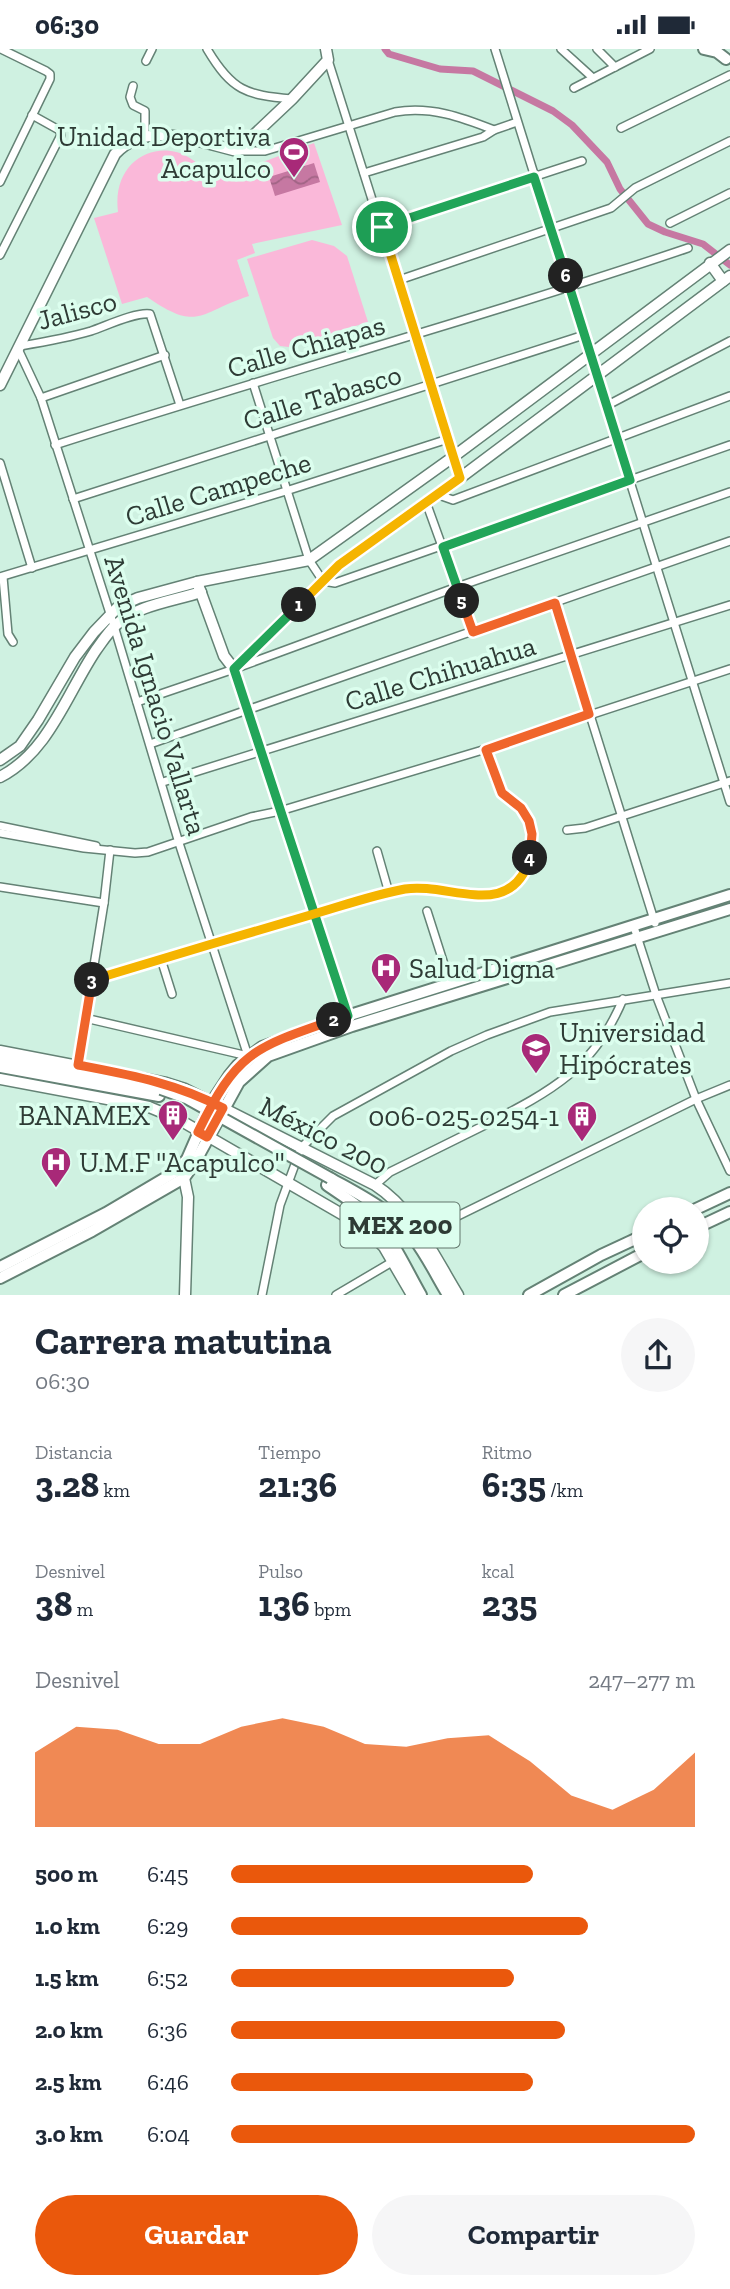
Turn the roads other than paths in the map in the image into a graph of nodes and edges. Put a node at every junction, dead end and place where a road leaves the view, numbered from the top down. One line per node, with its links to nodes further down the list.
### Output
1 (1, 49): 16 (street)
2 (152, 49): 9 (street)
3 (207, 49): 15 (street)
4 (495, 49): 17 (street)
5 (561, 49): 12 (street)
6 (597, 49): 10 (street)
7 (650, 49): 10 (street)
8 (327, 54): 15 (main road); 18 (street)
9 (146, 61)
10 (615, 67): 12 (street)
11 (730, 75): 19 (street)
12 (593, 78): 14 (street)
13 (133, 86): 21 (street)
14 (574, 88)
15 (292, 99): 23 (main road)
16 (32, 115): 27 (street); 34 (street)
17 (517, 121): 20 (street); 26 (street)
18 (349, 126): 20 (street); 23 (street); 25 (street)
19 (621, 128)
20 (494, 130): 25 (street)
21 (145, 136): 23 (main road); 42 (main road)
22 (730, 141): 31 (street)
23 (237, 151)
24 (582, 161): 26 (street)
25 (364, 173): 30 (street)
26 (534, 177): 30 (street); 31 (street)
27 (0, 181)
28 (730, 193): 29 (street)
29 (670, 223)
30 (382, 227): 37 (street)
31 (551, 230): 37 (street); 38 (street)
32 (688, 247): 38 (street, Calle Chiapas)
33 (730, 250): 35 (main road)
34 (0, 255)
35 (715, 260): 36 (main road); 43 (main road)
36 (726, 279): 45 (main road)
37 (399, 281): 40 (street)
38 (570, 288): 39 (street); 40 (street, Calle Chiapas)
39 (584, 335): 43 (street); 48 (street, Calle Tabasco)
40 (416, 336): 46 (street, Calle Chiapas); 48 (street)
41 (730, 341): 52 (street)
42 (19, 348): 44 (street, Jalisco); 47 (main road); 50 (street, Avenida Ignacio Vallarta)
43 (590, 354): 45 (street); 58 (main road)
44 (165, 355): 50 (street); 51 (street)
45 (596, 375): 52 (street); 60 (main road)
46 (253, 383): 51 (street, Calle Chiapas); 53 (street)
47 (0, 385)
48 (431, 385): 53 (street, Calle Tabasco); 55 (street)
49 (730, 396): 54 (street)
50 (41, 398): 56 (street, Avenida Ignacio Vallarta)
51 (180, 405): 56 (street, Calle Chiapas)
52 (606, 406): 54 (street)
53 (269, 435): 62 (street); 65 (street, Calle Tabasco)
54 (616, 437): 61 (street); 64 (street)
55 (448, 439): 58 (street); 62 (street, Calle Campeche)
56 (55, 445): 65 (street, Avenida Ignacio Vallarta)
57 (730, 445): 61 (street)
58 (453, 457): 60 (street); 71 (main road)
59 (0, 463): 73 (street)
60 (460, 478): 64 (main road)
61 (630, 480): 67 (street); 69 (street)
62 (286, 491): 70 (street, Calle Campeche); 71 (street)
63 (730, 492): 67 (street)
64 (436, 494): 66 (main road)
65 (73, 499): 70 (street, Avenida Ignacio Vallarta)
66 (426, 502): 69 (street); 75 (main road)
67 (643, 523): 72 (street); 77 (street)
68 (730, 541): 72 (street)
69 (443, 547): 75 (street); 77 (street)
70 (90, 551): 73 (street, Calle Campeche); 80 (street, Avenida Ignacio Vallarta)
71 (309, 560): 75 (street); 76 (main road)
72 (657, 567): 78 (street); 81 (street)
73 (32, 568): 74 (street, Calle Campeche)
74 (1, 577): 84 (street)
75 (323, 581): 86 (main road)
76 (199, 587): 80 (main road); 82 (main road); 86 (main road)
77 (457, 587): 83 (street); 86 (street)
78 (555, 603): 83 (street); 85 (street)
79 (730, 605): 81 (street, Calle Chihuahua)
80 (110, 613): 82 (street, Avenida Ignacio Vallarta); 93 (main road)
81 (674, 622): 85 (street, Calle Chihuahua); 88 (street)
82 (114, 626): 89 (street, Avenida Ignacio Vallarta); 96 (main road)
83 (473, 632): 90 (street)
84 (13, 642)
85 (570, 654): 91 (street); 95 (street, Calle Chihuahua)
86 (234, 669): 89 (street); 90 (street)
87 (730, 669): 88 (street)
88 (692, 681): 91 (street); 100 (street)
89 (137, 702): 92 (street, Avenida Ignacio Vallarta)
90 (248, 711): 92 (street); 95 (street)
91 (589, 714): 94 (street); 103 (street)
92 (150, 744): 99 (street, Avenida Ignacio Vallarta)
93 (20, 746): 96 (main road); 97 (main road)
94 (486, 750): 102 (street); 112 (street)
95 (261, 751): 99 (street, Calle Chihuahua); 102 (street)
96 (29, 756): 98 (main road)
97 (0, 760)
98 (0, 777)
99 (163, 782): 108 (street, Avenida Ignacio Vallarta)
100 (727, 782): 101 (street); 103 (street)
101 (730, 802)
102 (280, 811): 108 (street); 117 (street)
103 (621, 817): 105 (street); 118 (street)
104 (0, 826): 107 (street)
105 (568, 830)
106 (0, 833): 107 (street)
107 (31, 835): 109 (street)
108 (179, 843): 109 (street); 120 (street, Avenida Ignacio Vallarta)
109 (107, 849): 114 (street)
110 (377, 851): 112 (street)
111 (0, 887): 114 (street)
112 (389, 893): 117 (street)
113 (730, 895): 118 (main road)
114 (104, 902): 122 (street)
115 (730, 909): 118 (main road)
116 (427, 911): 123 (street)
117 (315, 914): 120 (street); 128 (street)
118 (656, 925): 119 (main road)
119 (635, 932): 123 (main road); 126 (street); 140 (main road)
120 (212, 943): 121 (street); 131 (street, Avenida Ignacio Vallarta)
121 (161, 959): 122 (street); 125 (street)
122 (92, 980): 129 (street)
123 (450, 983): 128 (main road)
124 (730, 983): 126 (street)
125 (172, 994)
126 (656, 995): 127 (street); 138 (street)
127 (623, 999): 142 (street); 147 (street)
128 (348, 1016): 131 (main road)
129 (85, 1018): 131 (street); 133 (street)
130 (0, 1051): 133 (main road, México 200)
131 (248, 1056): 139 (main road)
132 (0, 1059): 137 (main road, México 200 / MEX 200)
133 (78, 1065): 139 (main road, México 200)
134 (0, 1067): 137 (main road, México 200 / MEX 200)
135 (0, 1079): 141 (main road, México 200)
136 (730, 1085): 138 (street)
137 (160, 1093): 145 (main road, México 200 / MEX 200, bridge)
138 (696, 1099): 143 (street); 152 (street)
139 (212, 1102): 140 (main road, México 200); 141 (main road)
140 (223, 1108): 141 (main road); 142 (main road, México 200)
141 (202, 1135): 144 (main road); 146 (main road, México 200); 156 (main road)
142 (301, 1148): 146 (street); 147 (main road, México 200)
143 (730, 1171)
144 (184, 1178): 157 (main road); 158 (main road)
145 (328, 1182): 162 (main road, MEX 200); 163 (main road, MEX 200)
146 (287, 1183): 155 (main road, México 200); 159 (street)
147 (375, 1185): 152 (main road, México 200)
148 (730, 1193): 149 (main road)
149 (709, 1203)
150 (730, 1212): 151 (main road)
151 (709, 1222)
152 (421, 1234): 164 (main road, México 200)
153 (632, 1240): 165 (main road)
154 (632, 1259): 166 (main road)
155 (392, 1262): 160 (street); 161 (main road, México 200)
156 (0, 1267)
157 (0, 1278)
158 (186, 1295)
159 (262, 1295)
160 (335, 1295)
161 (412, 1295)
162 (421, 1295)
163 (449, 1295)
164 (458, 1295)
165 (529, 1295)
166 (564, 1295)

